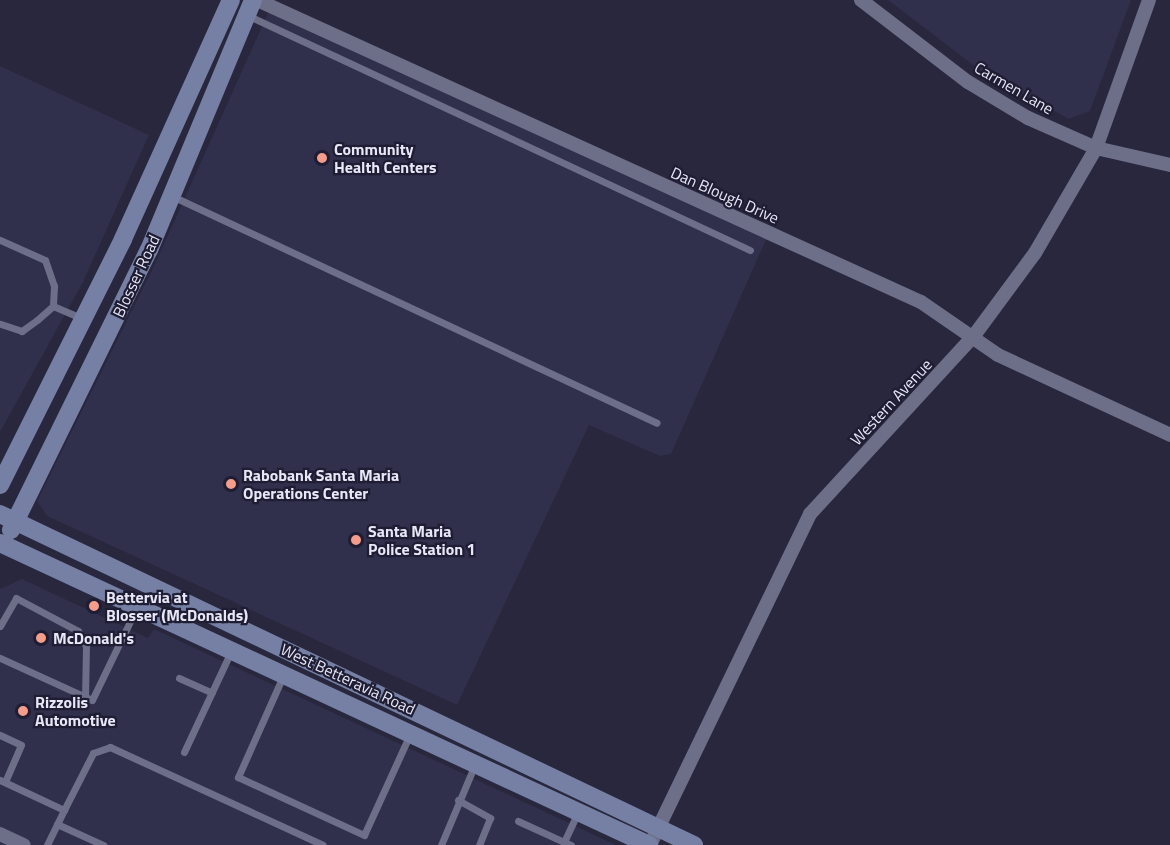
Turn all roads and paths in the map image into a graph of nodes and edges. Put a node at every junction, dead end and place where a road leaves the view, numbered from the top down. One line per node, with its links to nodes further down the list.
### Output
1 (231, 0): 11 (main road, Blosser Road)
2 (861, 0): 5 (street, Carmen Lane)
3 (1149, 0): 5 (street, Western Avenue)
4 (252, 5): 7 (main road, Blosser Road); 9 (lane); 13 (street, Dan Blough Drive)
5 (1096, 148): 6 (street, Carmen Lane); 13 (street, Western Avenue)
6 (1170, 165)
7 (172, 196): 14 (lane); 17 (main road, Blosser Road)
8 (0, 240): 10 (lane)
9 (750, 250)
10 (53, 306): 11 (lane); 12 (lane)
11 (83, 319): 16 (main road, Blosser Road)
12 (0, 324)
13 (973, 337): 15 (street, Dan Blough Drive); 37 (street, Western Avenue)
14 (657, 423)
15 (1170, 435)
16 (0, 484)
17 (8, 518): 18 (main road, Blosser Road); 37 (main road, West Betteravia Road)
18 (1, 547): 19 (main road, West Betteravia Road)
19 (137, 607): 21 (main road, West Betteravia Road); 26 (lane)
20 (0, 626): 26 (lane)
21 (231, 651): 23 (main road, West Betteravia Road); 25 (lane)
22 (0, 658): 26 (lane)
23 (283, 675): 27 (main road, West Betteravia Road); 27 (lane)
24 (179, 678): 25 (lane)
25 (212, 693): 29 (lane)
26 (85, 698)
27 (410, 734): 30 (main road, West Betteravia Road)
28 (0, 735): 31 (lane)
29 (184, 752)
30 (474, 764): 32 (lane); 34 (main road, West Betteravia Road)
31 (2, 781): 33 (lane)
32 (458, 800): 44 (lane); 45 (lane)
33 (64, 810): 36 (lane); 43 (lane)
34 (578, 812): 39 (lane); 46 (main road, West Betteravia Road)
35 (518, 821): 39 (lane)
36 (57, 824): 41 (lane); 42 (lane)
37 (658, 827): 46 (street, Western Avenue); 47 (main road, West Betteravia Road)
38 (0, 834): 40 (street)
39 (567, 844)
40 (24, 845)
41 (47, 845)
42 (103, 845)
43 (323, 845)
44 (441, 845)
45 (479, 845)
46 (649, 845)
47 (694, 845)

